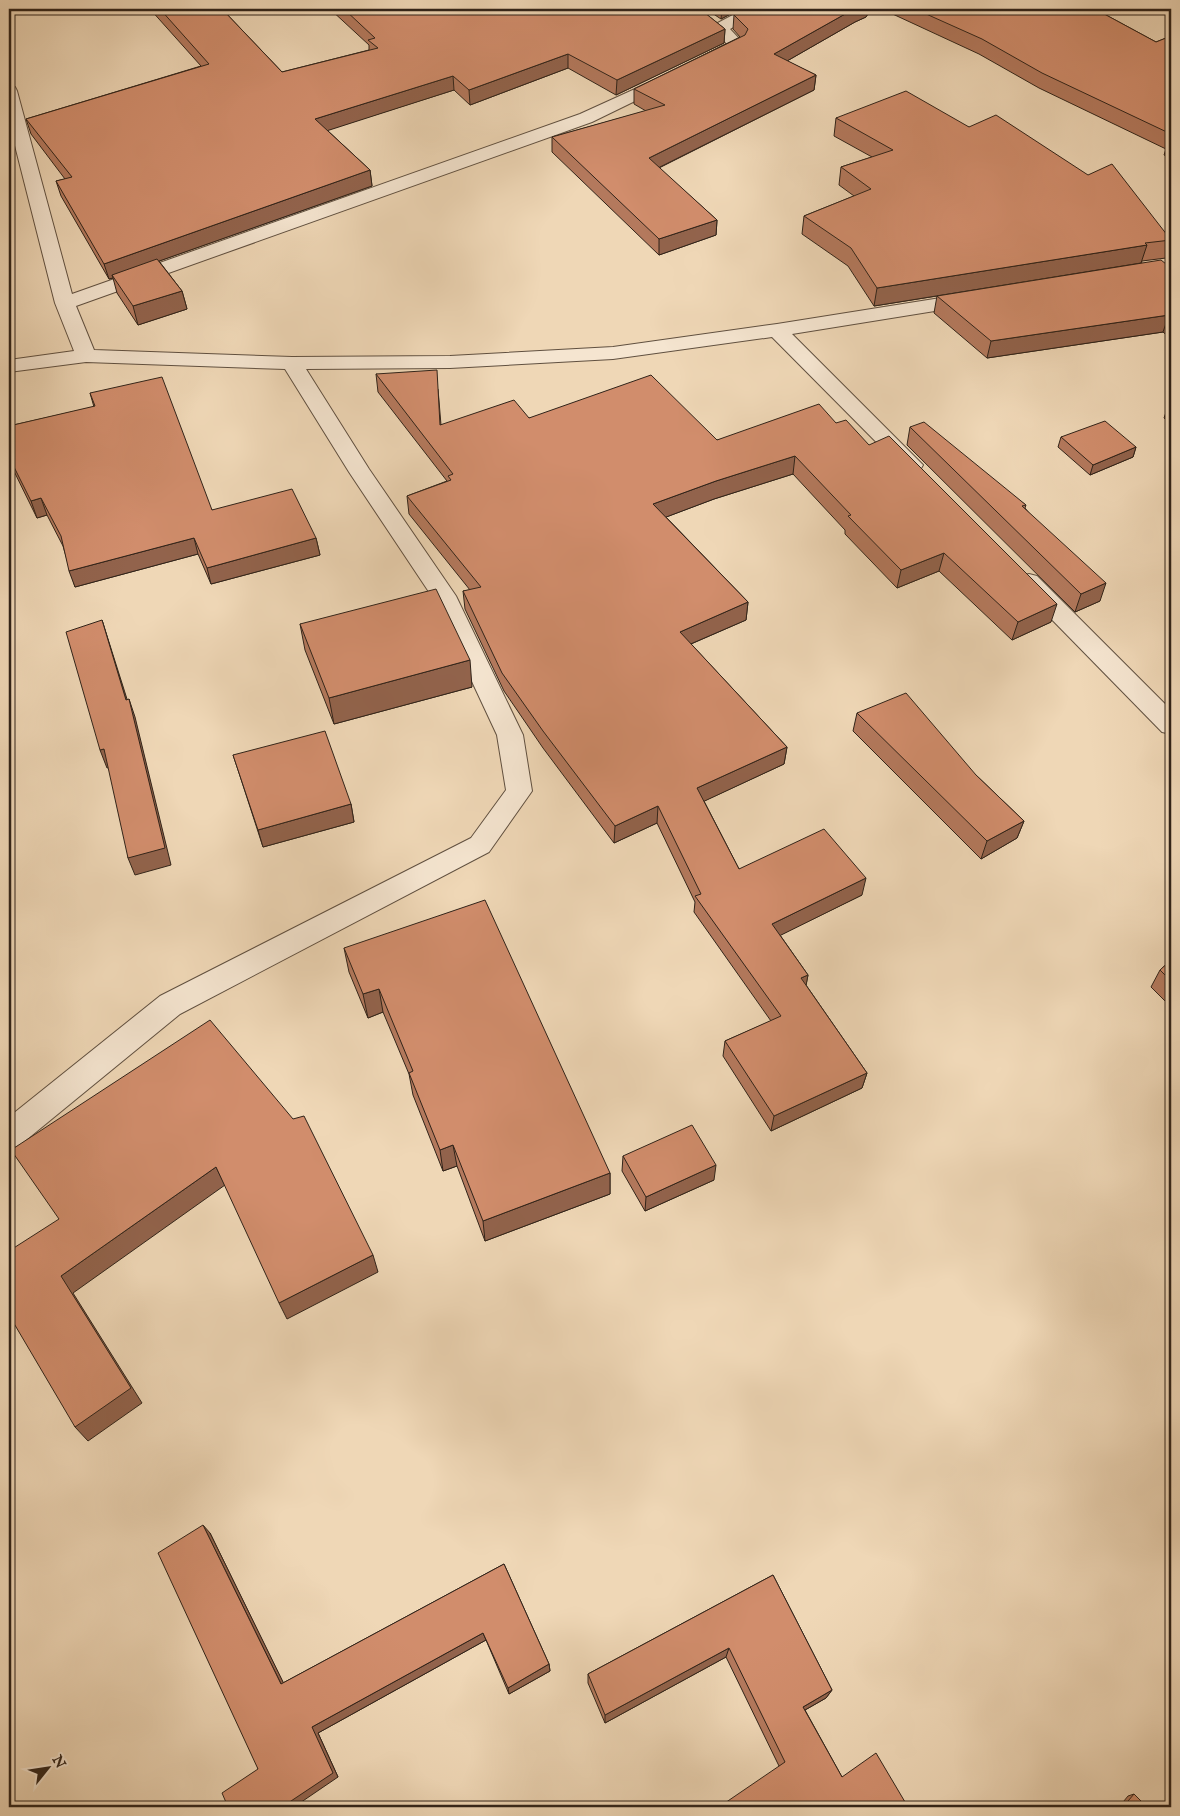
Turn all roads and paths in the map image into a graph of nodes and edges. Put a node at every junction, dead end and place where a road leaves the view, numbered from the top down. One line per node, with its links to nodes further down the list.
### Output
1 (756, 9): 4 (street)
2 (9, 90): 4 (street)
3 (994, 295): 5 (street)
4 (66, 303): 6 (street)
5 (777, 330): 7 (street); 9 (street)
6 (86, 356): 7 (street); 8 (street)
7 (292, 363): 12 (street)
8 (9, 366)
9 (925, 478)
10 (1016, 570): 11 (street)
11 (1171, 725)
12 (9, 1135)

